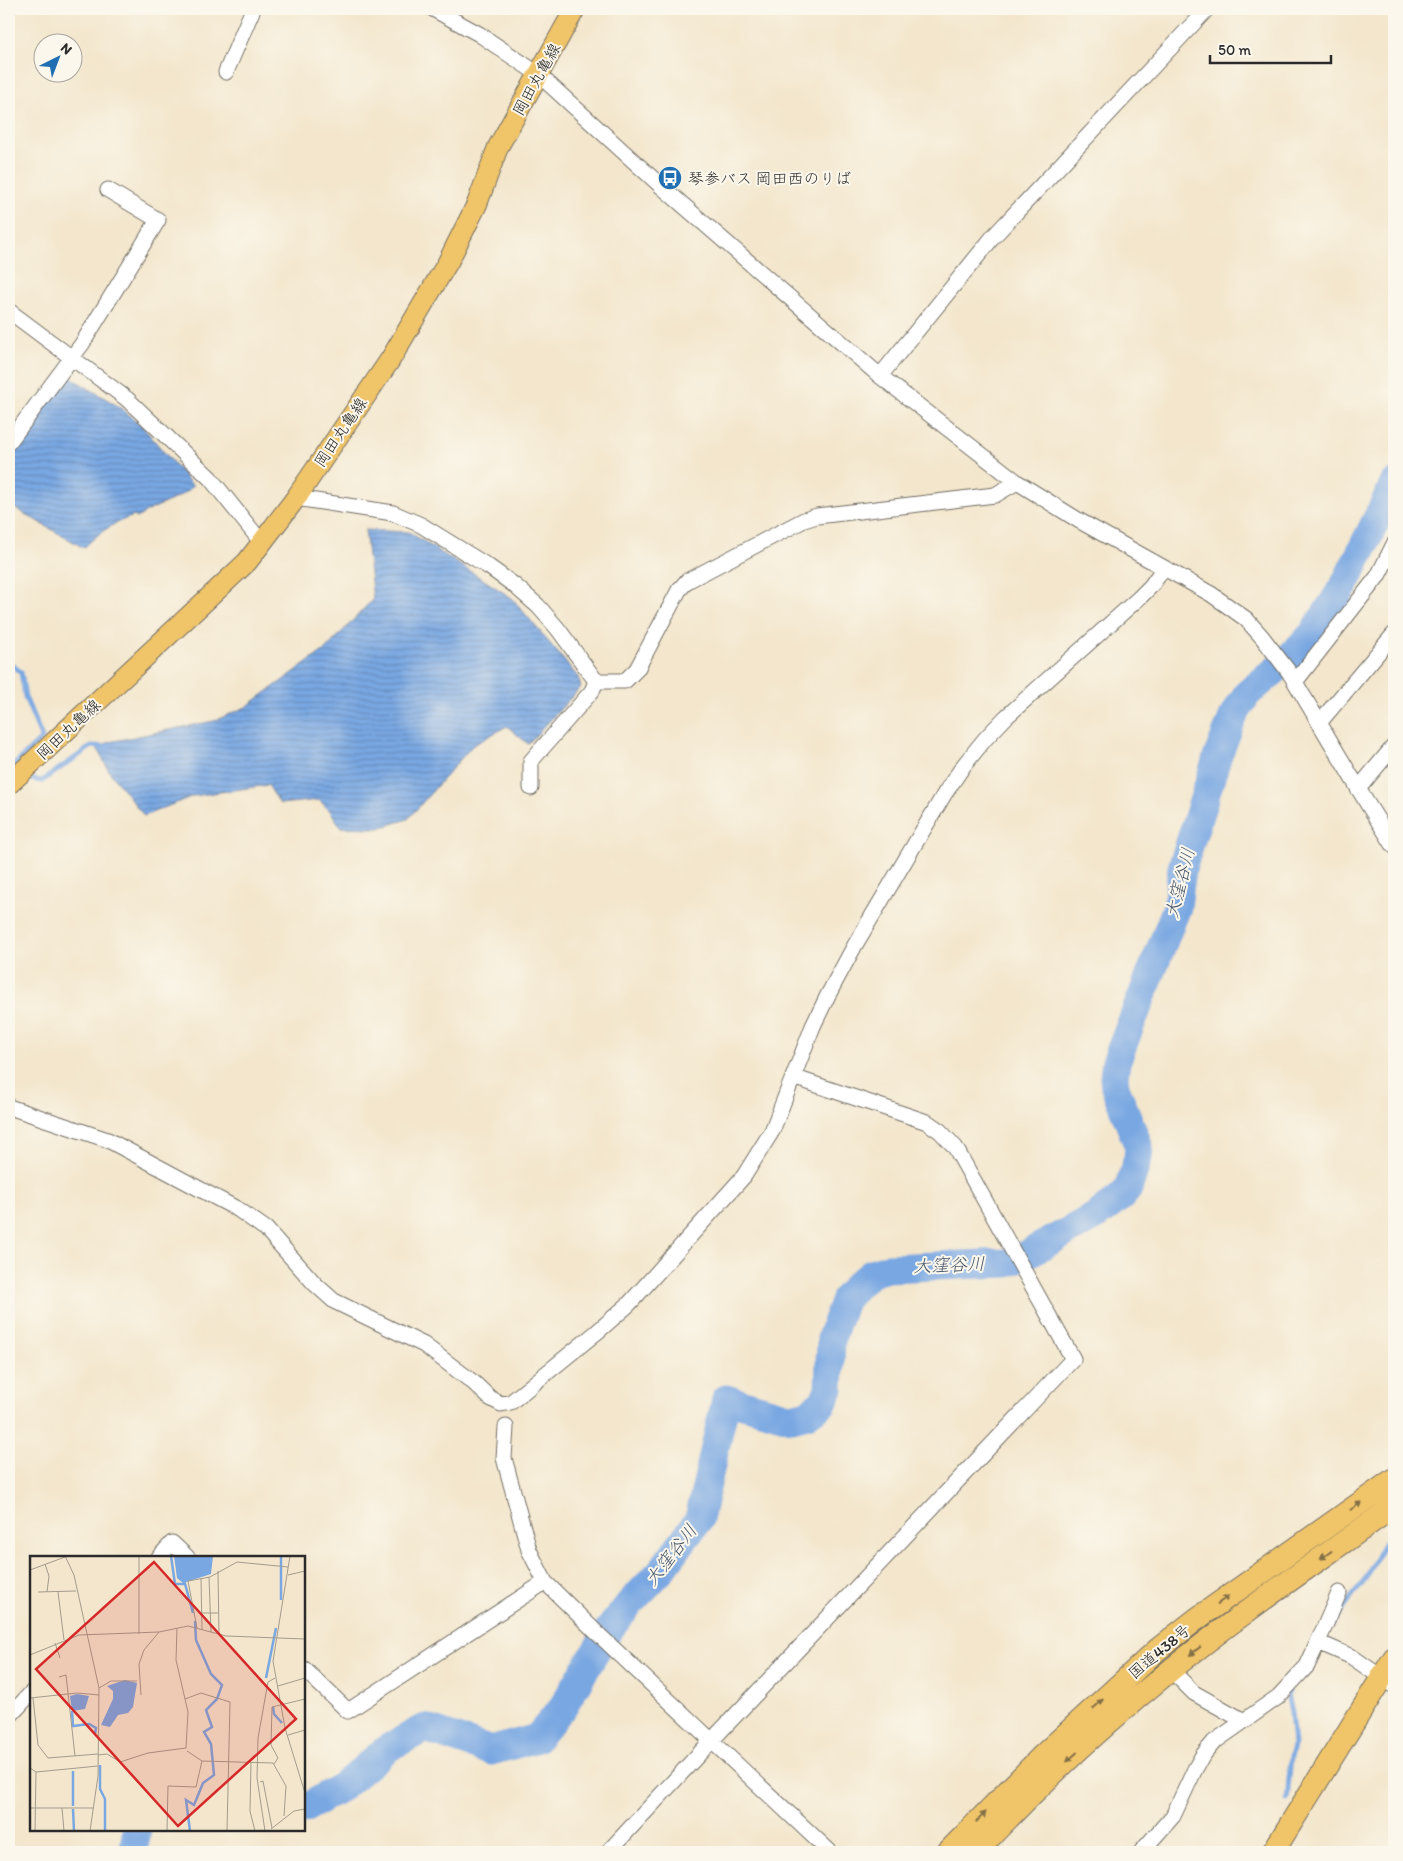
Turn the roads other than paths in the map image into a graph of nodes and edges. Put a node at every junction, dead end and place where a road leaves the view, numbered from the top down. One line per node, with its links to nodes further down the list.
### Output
1 (253, 9): 5 (street)
2 (433, 9): 6 (street)
3 (575, 9): 6 (main road, 岡田丸亀線)
4 (1207, 9): 10 (street)
5 (226, 72)
6 (538, 74): 10 (street); 13 (main road, 岡田丸亀線)
7 (108, 190): 9 (street)
8 (9, 311): 9 (street)
9 (70, 358): 11 (street); 14 (street)
10 (880, 376): 12 (street)
11 (9, 442)
12 (1017, 482): 16 (street); 19 (street)
13 (296, 498): 14 (main road, 岡田丸亀線); 19 (street)
14 (262, 543): 22 (main road, 岡田丸亀線)
15 (1394, 544): 18 (street)
16 (1163, 569): 18 (street); 26 (street)
17 (1394, 634): 20 (street)
18 (1292, 677): 20 (street)
19 (596, 681): 23 (street)
20 (1319, 723): 24 (street)
21 (1394, 746): 24 (street)
22 (9, 784)
23 (531, 788)
24 (1358, 789): 25 (street)
25 (1394, 846)
26 (793, 1077): 27 (street); 42 (street)
27 (9, 1107)
28 (506, 1427): 33 (street)
29 (1394, 1479): 45 (highway, 国道438号, one-way to 29)
30 (1394, 1506): 37 (highway, 国道438号, one-way to 37)
31 (160, 1556): 32 (street)
32 (186, 1556)
33 (545, 1582): 36 (street); 42 (street)
34 (1339, 1593): 35 (street)
35 (1321, 1643): 38 (street); 41 (street)
36 (305, 1670)
37 (1171, 1670): 41 (street); 46 (highway, 国道438号, one-way to 46)
38 (1390, 1674): 48 (highway)
39 (30, 1694): 40 (street)
40 (9, 1716)
41 (1244, 1720): 47 (street)
42 (712, 1740): 43 (street); 44 (street)
43 (608, 1852)
44 (830, 1852)
45 (948, 1852)
46 (976, 1852)
47 (1141, 1852)
48 (1273, 1852)

